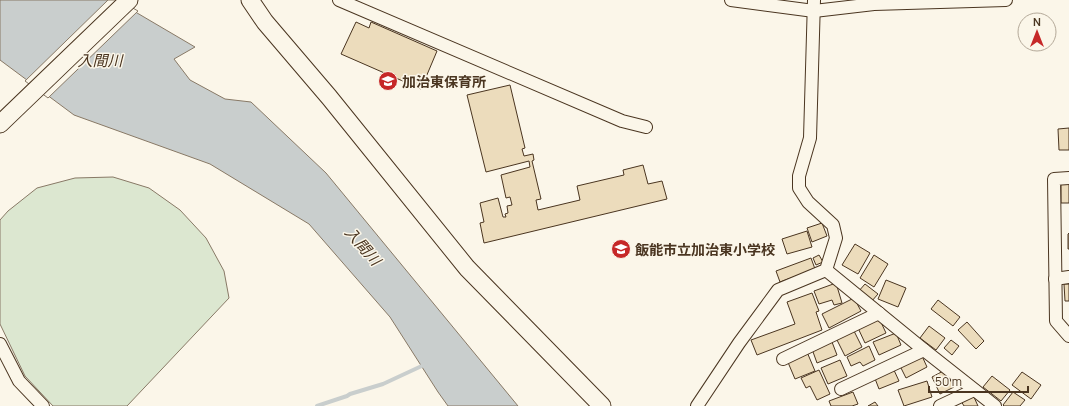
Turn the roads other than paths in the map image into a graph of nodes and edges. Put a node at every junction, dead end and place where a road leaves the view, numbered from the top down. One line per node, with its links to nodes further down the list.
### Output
1 (129, 0): 7 (street)
2 (250, 0): 21 (street)
3 (339, 0): 8 (street)
4 (731, 0): 6 (street)
5 (1006, 0): 6 (street)
6 (814, 5): 10 (street)
7 (0, 124)
8 (646, 127)
9 (1069, 178): 12 (street)
10 (826, 270): 13 (street); 22 (street)
11 (1069, 278): 12 (street)
12 (1055, 279): 14 (street)
13 (879, 313): 16 (street); 17 (street)
14 (1069, 336)
15 (0, 344): 20 (street)
16 (924, 350): 18 (street); 19 (street)
17 (783, 359)
18 (841, 389)
19 (974, 390): 23 (street); 24 (street)
20 (43, 406)
21 (602, 406)
22 (698, 406)
23 (940, 406)
24 (995, 406)

